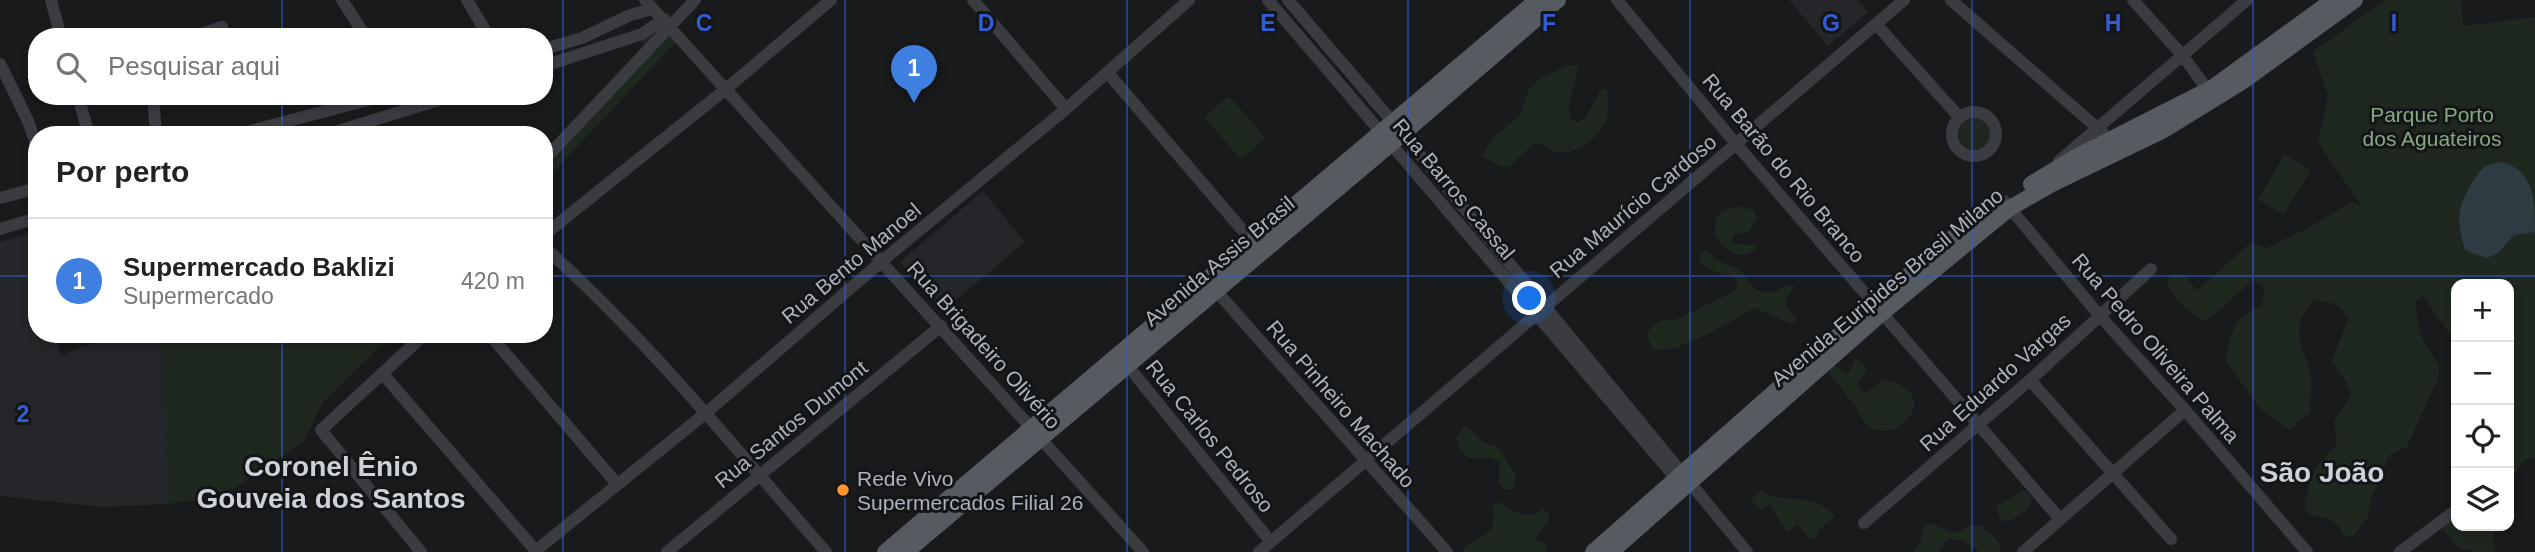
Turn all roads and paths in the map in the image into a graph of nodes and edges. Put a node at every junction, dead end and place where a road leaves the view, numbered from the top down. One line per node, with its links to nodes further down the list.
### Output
1 (51, 0): 23 (street)
2 (342, 0): 25 (street)
3 (467, 0): 26 (street)
4 (695, 0): 20 (street)
5 (831, 0): 33 (street)
6 (973, 0): 40 (street)
7 (1189, 0): 31 (street, Rua Bento Manoel)
8 (1268, 0): 49 (street, Rua Barros Cassal)
9 (1287, 0): 49 (street, Rua Barros Cassal)
10 (1537, 0): 32 (main road, Avenida Assis Brasil)
11 (1558, 0): 32 (main road, Avenida Assis Brasil)
12 (1617, 0): 50 (street, Rua Barão do Rio Branco)
13 (1904, 0): 21 (street, Rua Maurício Cardoso)
14 (1951, 0): 48 (street)
15 (2133, 0): 28 (street)
16 (2247, 0): 28 (street)
17 (2333, 0): 34 (main road, Avenida Euripides Brasil Milano)
18 (2352, 1): 34 (main road, Avenida Euripides Brasil Milano)
19 (649, 4): 20 (street, Rua Brigadeiro Olivério); 27 (street)
20 (668, 23): 29 (street); 33 (street, Rua Brigadeiro Olivério); 52 (street)
21 (1876, 24): 42 (street); 50 (street, Rua Maurício Cardoso)
22 (222, 27): 24 (street)
23 (59, 28)
24 (219, 28)
25 (360, 28)
26 (484, 28)
27 (553, 47)
28 (2183, 56): 34 (street); 48 (street)
29 (553, 63)
30 (0, 64): 43 (street)
31 (1108, 73): 40 (street, Rua Bento Manoel); 63 (street)
32 (1453, 81): 49 (main road, Avenida Assis Brasil)
33 (726, 89): 60 (street); 65 (street, Rua Brigadeiro Olivério)
34 (2211, 95): 51 (main road, Avenida Euripides Brasil Milano)
35 (81, 105): 44 (street)
36 (154, 105): 45 (street)
37 (349, 105): 46 (street)
38 (407, 105): 41 (street)
39 (424, 105): 41 (street)
40 (1066, 109): 65 (street, Rua Bento Manoel)
41 (409, 110): 47 (street)
42 (1960, 118)
43 (30, 126)
44 (86, 126)
45 (155, 126)
46 (269, 126)
47 (355, 126)
48 (2098, 128): 51 (street); 53 (street); 54 (street)
49 (1392, 133): 59 (street, Rua Barros Cassal); 62 (street, Rua Barros Cassal); 63 (main road, Avenida Assis Brasil)
50 (1736, 144): 68 (street, Rua Barão do Rio Branco); 69 (street, Rua Maurício Cardoso)
51 (2113, 147): 53 (main road, Avenida Euripides Brasil Milano)
52 (553, 150)
53 (2076, 164): 54 (main road, Avenida Euripides Brasil Milano); 57 (main road, Avenida Euripides Brasil Milano)
54 (2026, 188): 57 (main road, Avenida Euripides Brasil Milano)
55 (28, 190): 56 (street)
56 (0, 198)
57 (2007, 204): 68 (main road, Avenida Euripides Brasil Milano); 70 (street, Rua Pedro Oliveira Palma)
58 (28, 221): 61 (street)
59 (1480, 227): 62 (street); 69 (street, Rua Barros Cassal)
60 (553, 228)
61 (0, 229)
62 (1468, 236): 69 (street, Rua Barros Cassal)
63 (1258, 247): 67 (main road, Avenida Assis Brasil)
64 (553, 255): 78 (street)
65 (882, 261): 71 (street, Rua Brigadeiro Olivério); 78 (street, Rua Bento Manoel)
66 (2151, 269): 70 (street, Rua Eduardo Vargas)
67 (1212, 286): 74 (main road, Avenida Assis Brasil); 81 (street, Rua Pinheiro Machado)
68 (1878, 308): 79 (street, Rua Barão do Rio Branco); 84 (main road, Avenida Euripides Brasil Milano)
69 (1540, 311): 81 (street, Rua Maurício Cardoso); 84 (street, Rua Barros Cassal)
70 (2099, 315): 76 (street, Rua Eduardo Vargas); 77 (street, Rua Pedro Oliveira Palma)
71 (941, 326): 80 (street, Rua Brigadeiro Olivério); 83 (street, Rua Santos Dumont)
72 (415, 343): 75 (street)
73 (497, 343): 85 (street)
74 (1123, 360): 80 (main road, Avenida Assis Brasil); 91 (street, Rua Carlos Pedroso)
75 (382, 373): 93 (street); 94 (street)
76 (2030, 380): 79 (street, Rua Eduardo Vargas); 82 (street)
77 (2185, 410): 82 (street); 105 (street, Rua Pedro Oliveira Palma)
78 (706, 413): 83 (street); 85 (street, Rua Bento Manoel)
79 (1978, 424): 87 (street, Rua Barão do Rio Branco); 88 (street, Rua Eduardo Vargas)
80 (1037, 432): 89 (main road, Avenida Assis Brasil); 99 (street, Rua Brigadeiro Olivério)
81 (1365, 462): 91 (street, Rua Maurício Cardoso); 101 (street, Rua Pinheiro Machado)
82 (2114, 472): 87 (street); 90 (street)
83 (759, 475): 95 (street, Rua Santos Dumont); 96 (street)
84 (1686, 483): 92 (main road, Avenida Euripides Brasil Milano); 103 (street, Rua Barros Cassal)
85 (617, 484): 94 (street, Rua Bento Manoel)
86 (2451, 514): 106 (street)
87 (2060, 519): 104 (street)
88 (1864, 523)
89 (923, 529): 97 (main road, Avenida Assis Brasil); 98 (main road, Avenida Assis Brasil)
90 (2171, 539)
91 (1271, 542): 100 (street, Rua Maurício Cardoso)
92 (1615, 544): 102 (main road, Avenida Euripides Brasil Milano)
93 (421, 552)
94 (535, 552)
95 (667, 552)
96 (826, 552)
97 (885, 552)
98 (906, 552)
99 (1143, 552)
100 (1259, 552)
101 (1447, 552)
102 (1593, 552)
103 (1747, 552)
104 (2023, 552)
105 (2307, 552)
106 (2400, 552)

